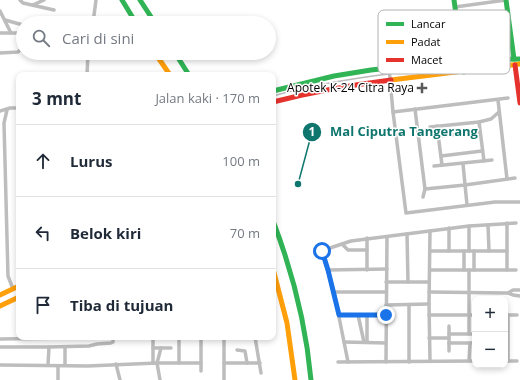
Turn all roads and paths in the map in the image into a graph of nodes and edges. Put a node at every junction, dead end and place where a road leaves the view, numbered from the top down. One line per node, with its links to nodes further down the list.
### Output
1 (20, 0): 8 (street)
2 (44, 0): 8 (street)
3 (96, 0): 14 (street)
4 (122, 0): 15 (street)
5 (140, 0): 16 (street)
6 (454, 0): 9 (street)
7 (505, 0): 9 (street); 12 (street)
8 (33, 5): 10 (street)
9 (455, 7): 11 (street)
10 (54, 10)
11 (455, 10)
12 (507, 10)
13 (1, 14): 17 (street)
14 (94, 16)
15 (132, 16)
16 (150, 16)
17 (5, 20): 18 (street); 21 (street)
18 (16, 23)
19 (510, 26): 28 (street)
20 (0, 33): 21 (street)
21 (11, 33): 22 (street)
22 (16, 33)
23 (16, 52): 24 (street)
24 (0, 53)
25 (88, 60): 30 (street)
26 (160, 60): 31 (street)
27 (179, 60): 32 (street)
28 (517, 62): 40 (street)
29 (378, 70): 36 (street)
30 (87, 72)
31 (168, 72)
32 (187, 72)
33 (390, 74): 35 (street)
34 (412, 74): 35 (street)
35 (390, 78): 39 (street); 45 (street)
36 (276, 90)
37 (508, 98): 38 (street)
38 (498, 100): 42 (street); 46 (street)
39 (276, 101)
40 (520, 103)
41 (16, 108): 43 (street)
42 (415, 109): 45 (street); 62 (street)
43 (6, 110): 44 (street); 100 (street)
44 (0, 111)
45 (393, 112): 65 (street)
46 (499, 112): 47 (street); 60 (street)
47 (478, 122): 48 (street); 50 (street)
48 (437, 126): 49 (street); 51 (street)
49 (430, 127)
50 (480, 132): 51 (street); 52 (street)
51 (439, 136): 53 (street)
52 (482, 151): 53 (street); 55 (street)
53 (441, 156): 57 (street)
54 (492, 160): 55 (street)
55 (484, 161): 56 (street)
56 (463, 164): 57 (street); 61 (street)
57 (442, 165): 58 (street)
58 (434, 166)
59 (516, 178): 60 (street)
60 (507, 180): 61 (street)
61 (465, 185): 62 (street); 65 (street)
62 (425, 189): 63 (street)
63 (423, 197)
64 (519, 202): 65 (street)
65 (467, 205)
66 (507, 223): 67 (street); 68 (street); 85 (street)
67 (516, 223)
68 (488, 224): 69 (street); 84 (street)
69 (469, 226): 71 (street); 82 (street)
70 (276, 228): 174 (street)
71 (449, 228): 72 (street); 80 (street)
72 (430, 231): 73 (street); 79 (street)
73 (408, 234): 74 (street); 97 (street)
74 (387, 237): 75 (street); 87 (street)
75 (367, 238): 76 (street); 77 (street)
76 (342, 244): 77 (street); 78 (street)
77 (367, 250): 89 (street)
78 (322, 251): 86 (street); 88 (street)
79 (430, 251): 80 (street); 90 (street)
80 (449, 251): 81 (street)
81 (464, 251): 82 (street); 91 (street)
82 (469, 251): 83 (street)
83 (474, 251): 84 (street); 92 (street)
84 (489, 251): 85 (street)
85 (507, 251): 93 (street)
86 (315, 253)
87 (387, 269): 89 (street); 96 (street)
88 (328, 270): 89 (street); 102 (street)
89 (367, 270)
90 (430, 270): 91 (street); 98 (street)
91 (464, 270): 92 (street)
92 (471, 270): 93 (street); 105 (street)
93 (507, 270): 94 (street)
94 (516, 270)
95 (276, 279): 173 (street)
96 (386, 282): 97 (street); 103 (street)
97 (408, 282): 98 (street)
98 (429, 282): 104 (street)
99 (16, 288): 100 (street)
100 (13, 289): 107 (street); 108 (street)
101 (518, 290): 106 (street)
102 (334, 292): 103 (street); 115 (street)
103 (386, 292): 112 (street)
104 (429, 292): 105 (street); 111 (street)
105 (469, 292): 106 (street); 120 (street)
106 (508, 293): 109 (street)
107 (16, 294)
108 (0, 295)
109 (518, 296)
110 (16, 298): 114 (street)
111 (429, 304): 113 (street); 119 (street)
112 (386, 305): 113 (street); 118 (street)
113 (409, 305): 151 (street)
114 (0, 306)
115 (339, 315): 116 (street); 135 (street)
116 (358, 315): 117 (street); 136 (street)
117 (367, 315): 118 (street); 136 (street)
118 (386, 315): 137 (street)
119 (429, 315): 120 (street); 125 (street)
120 (469, 315): 124 (street)
121 (508, 315): 122 (street)
122 (517, 315)
123 (449, 326): 126 (street)
124 (469, 334): 126 (street)
125 (429, 338): 126 (street); 152 (street)
126 (449, 338): 138 (street); 146 (street)
127 (0, 339): 128 (street)
128 (16, 339)
129 (112, 340): 141 (street)
130 (153, 340): 142 (street)
131 (180, 340): 157 (street)
132 (201, 340): 158 (street)
133 (224, 340): 159 (street)
134 (256, 340): 161 (street)
135 (344, 342): 136 (street); 149 (street)
136 (366, 342): 137 (street)
137 (386, 342): 150 (street)
138 (470, 343): 153 (street)
139 (0, 347): 140 (street)
140 (49, 347): 141 (street); 163 (street)
141 (65, 347): 164 (street)
142 (153, 348): 143 (street); 147 (street)
143 (161, 348): 144 (street); 156 (street)
144 (171, 348)
145 (237, 350): 160 (street)
146 (449, 351)
147 (153, 362): 156 (street); 162 (street)
148 (338, 362): 149 (street)
149 (348, 362): 150 (street)
150 (386, 362): 151 (street)
151 (409, 362): 152 (street)
152 (430, 362): 153 (street)
153 (470, 362)
154 (508, 362): 155 (street)
155 (517, 362)
156 (157, 363): 157 (street); 171 (street)
157 (179, 363): 158 (street)
158 (201, 363): 167 (street)
159 (224, 363): 160 (street); 172 (street)
160 (247, 363): 161 (street)
161 (260, 363): 168 (street)
162 (116, 364): 164 (street); 170 (street)
163 (48, 365): 165 (street); 166 (street)
164 (65, 365): 166 (street)
165 (0, 366)
166 (58, 366): 169 (street)
167 (202, 371)
168 (261, 373)
169 (58, 380)
170 (120, 380)
171 (160, 380)
172 (224, 380)
173 (295, 380)
174 (311, 380)

